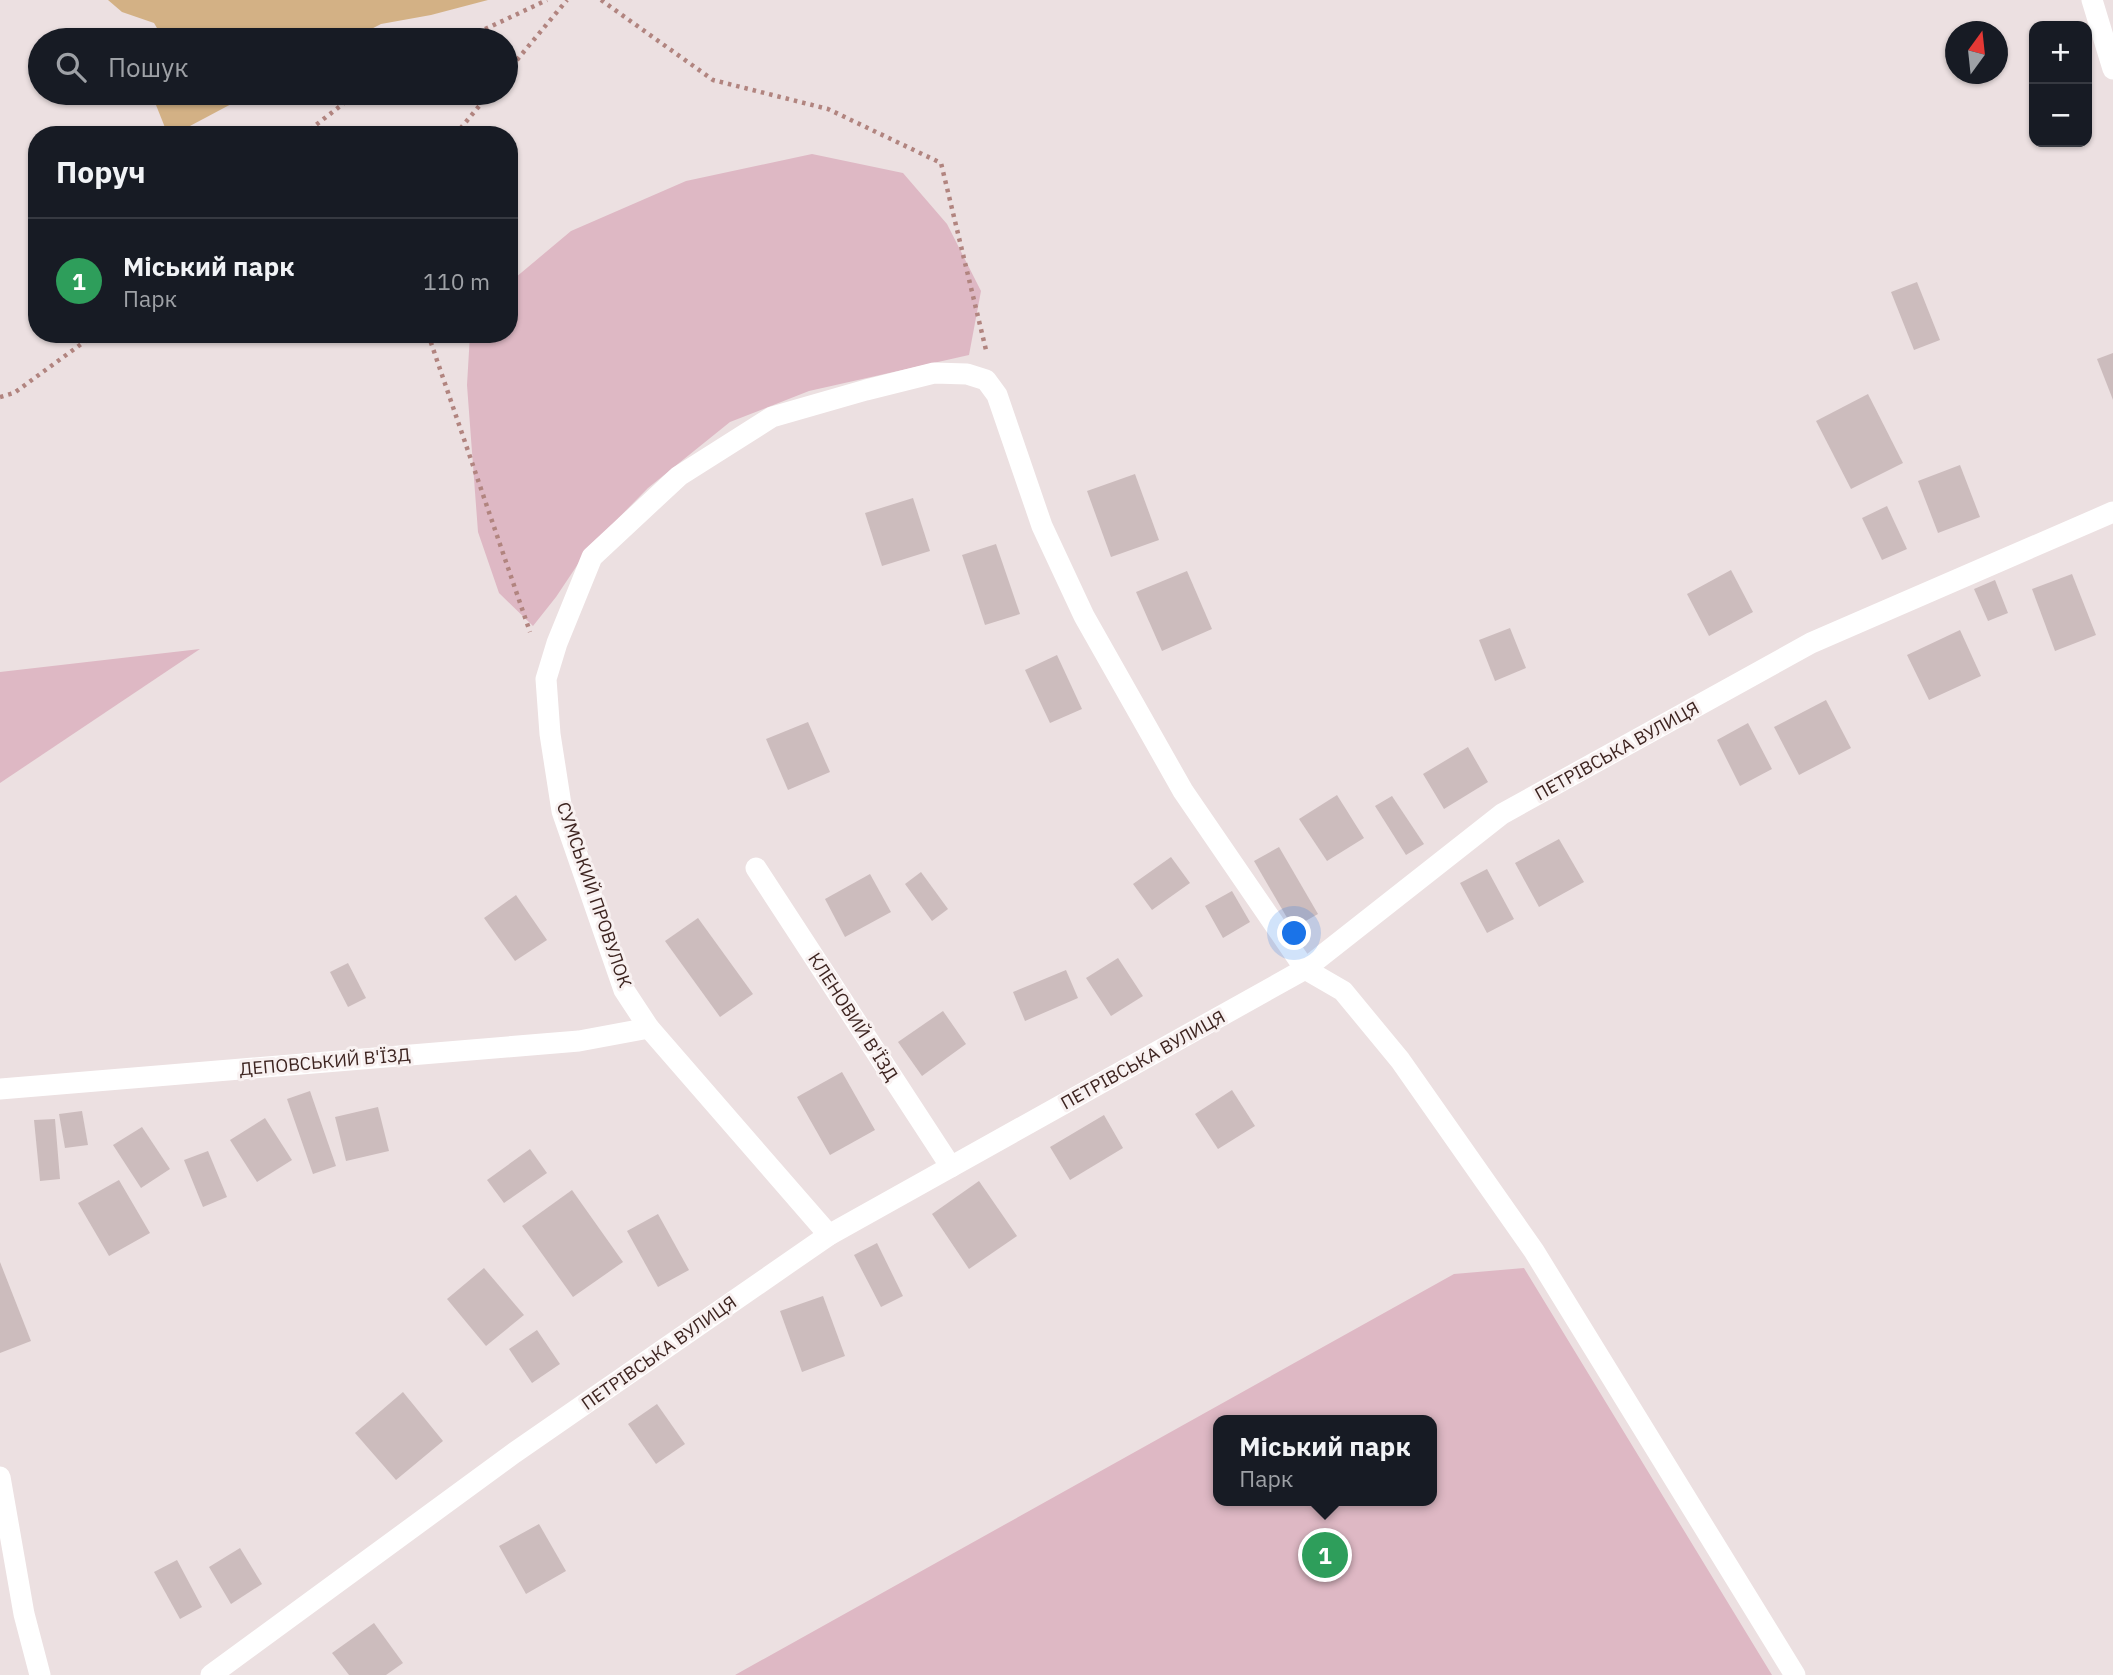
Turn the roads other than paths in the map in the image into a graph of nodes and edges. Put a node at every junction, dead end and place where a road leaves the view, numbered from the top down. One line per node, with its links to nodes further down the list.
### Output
1 (2092, 0): 2 (street)
2 (2113, 69)
3 (2113, 512): 5 (street, ПЕТРІВСЬКА ВУЛИЦЯ)
4 (756, 868): 8 (street, КЛЕНОВИЙ В'ЇЗД)
5 (1305, 970): 6 (street, СУМСЬКИЙ ПРОВУЛОК); 8 (street, ПЕТРІВСЬКА ВУЛИЦЯ); 13 (street)
6 (649, 1028): 7 (street, ДЕПОВСЬКИЙ В'ЇЗД); 9 (street, СУМСЬКИЙ ПРОВУЛОК)
7 (0, 1089)
8 (951, 1167): 9 (street, ПЕТРІВСЬКА ВУЛИЦЯ)
9 (829, 1235): 12 (street, ПЕТРІВСЬКА ВУЛИЦЯ)
10 (0, 1477): 11 (street)
11 (40, 1675)
12 (211, 1675)
13 (1795, 1675)

